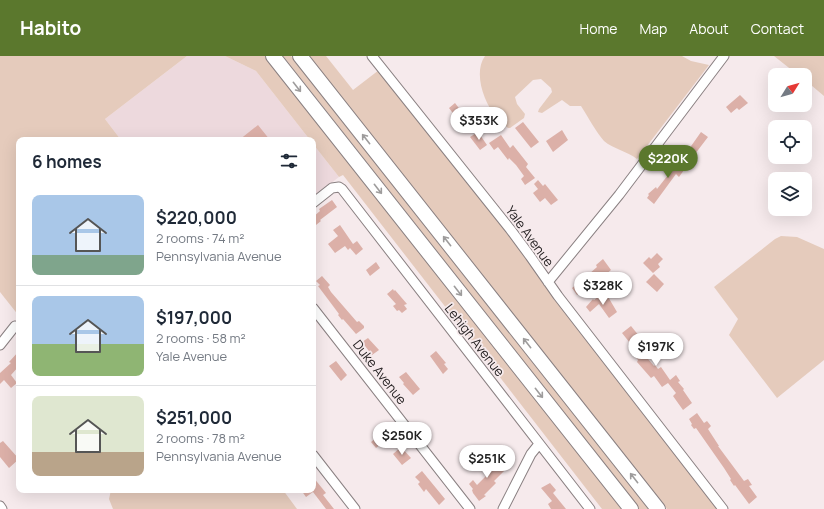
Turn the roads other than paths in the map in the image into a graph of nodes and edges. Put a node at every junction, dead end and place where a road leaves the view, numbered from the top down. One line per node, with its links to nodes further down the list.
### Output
1 (273, 56): 18 (highway, one-way to 18)
2 (300, 56): 19 (highway, one-way to 2)
3 (372, 56): 6 (street, Yale Avenue)
4 (724, 56): 6 (street)
5 (316, 201): 10 (street, Lehigh Avenue)
6 (548, 282): 20 (street, Yale Avenue)
7 (316, 312): 15 (street, Duke Avenue)
8 (16, 326): 9 (street)
9 (0, 345)
10 (539, 444): 16 (street); 17 (street, Lehigh Avenue)
11 (316, 459): 14 (street)
12 (0, 506): 13 (street)
13 (2, 509)
14 (355, 509)
15 (470, 509)
16 (503, 509)
17 (590, 509)
18 (631, 509)
19 (658, 509)
20 (723, 509)

